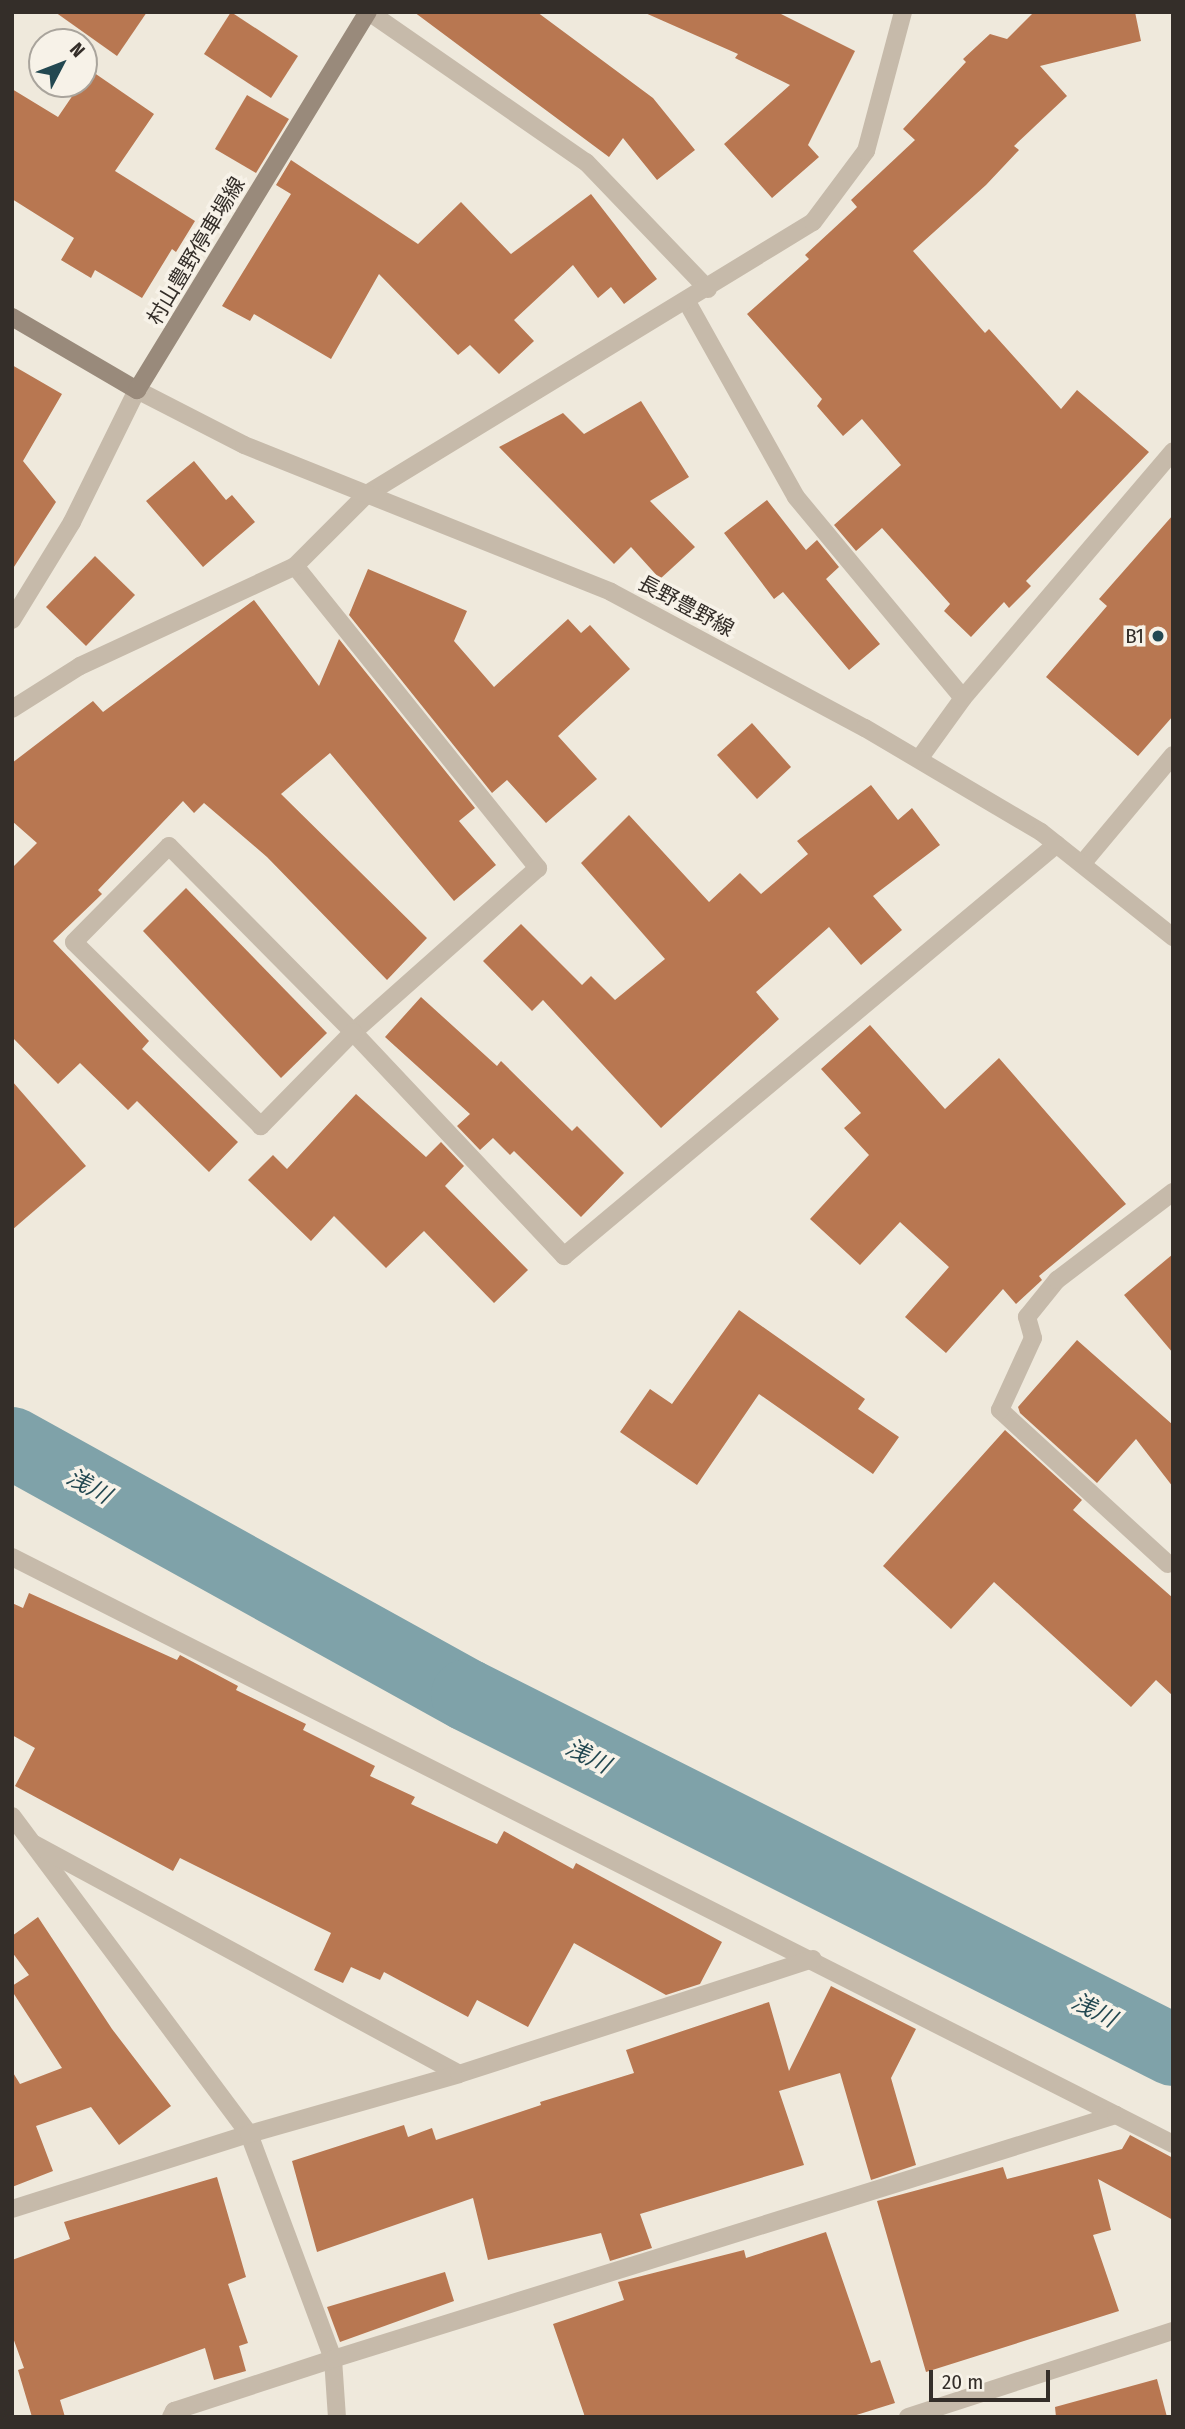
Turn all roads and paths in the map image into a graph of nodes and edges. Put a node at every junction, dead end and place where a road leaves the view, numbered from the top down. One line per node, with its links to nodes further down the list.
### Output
1 (369, 12): 3 (street); 6 (main road, 村山豊野停車場線)
2 (903, 12): 3 (street)
3 (708, 289): 4 (street)
4 (687, 302): 8 (street); 11 (street)
5 (12, 317): 6 (main road)
6 (137, 390): 8 (street, 長野豊野線); 10 (street)
7 (1173, 451): 11 (street)
8 (367, 494): 9 (street); 14 (street, 長野豊野線)
9 (295, 566): 12 (street); 18 (street)
10 (12, 620)
11 (963, 698): 14 (street)
12 (12, 709)
13 (1173, 755): 16 (street)
14 (919, 759): 15 (street, 長野豊野線)
15 (1057, 844): 16 (street, 長野豊野線); 18 (street)
16 (1082, 864): 17 (street, 長野豊野線)
17 (1173, 937)
18 (353, 1032): 18 (street)
19 (1173, 1192): 21 (street)
20 (12, 1557): 24 (street)
21 (1168, 1564)
22 (12, 1816): 23 (street)
23 (28, 1841): 25 (street); 27 (street)
24 (813, 1959): 25 (street); 26 (street)
25 (459, 2074): 27 (street)
26 (1116, 2115): 28 (street); 31 (street)
27 (248, 2134): 29 (street); 31 (street)
28 (1173, 2144)
29 (12, 2209)
30 (1173, 2331): 34 (street)
31 (333, 2358): 32 (street); 33 (street)
32 (172, 2417)
33 (337, 2417)
34 (908, 2417)

